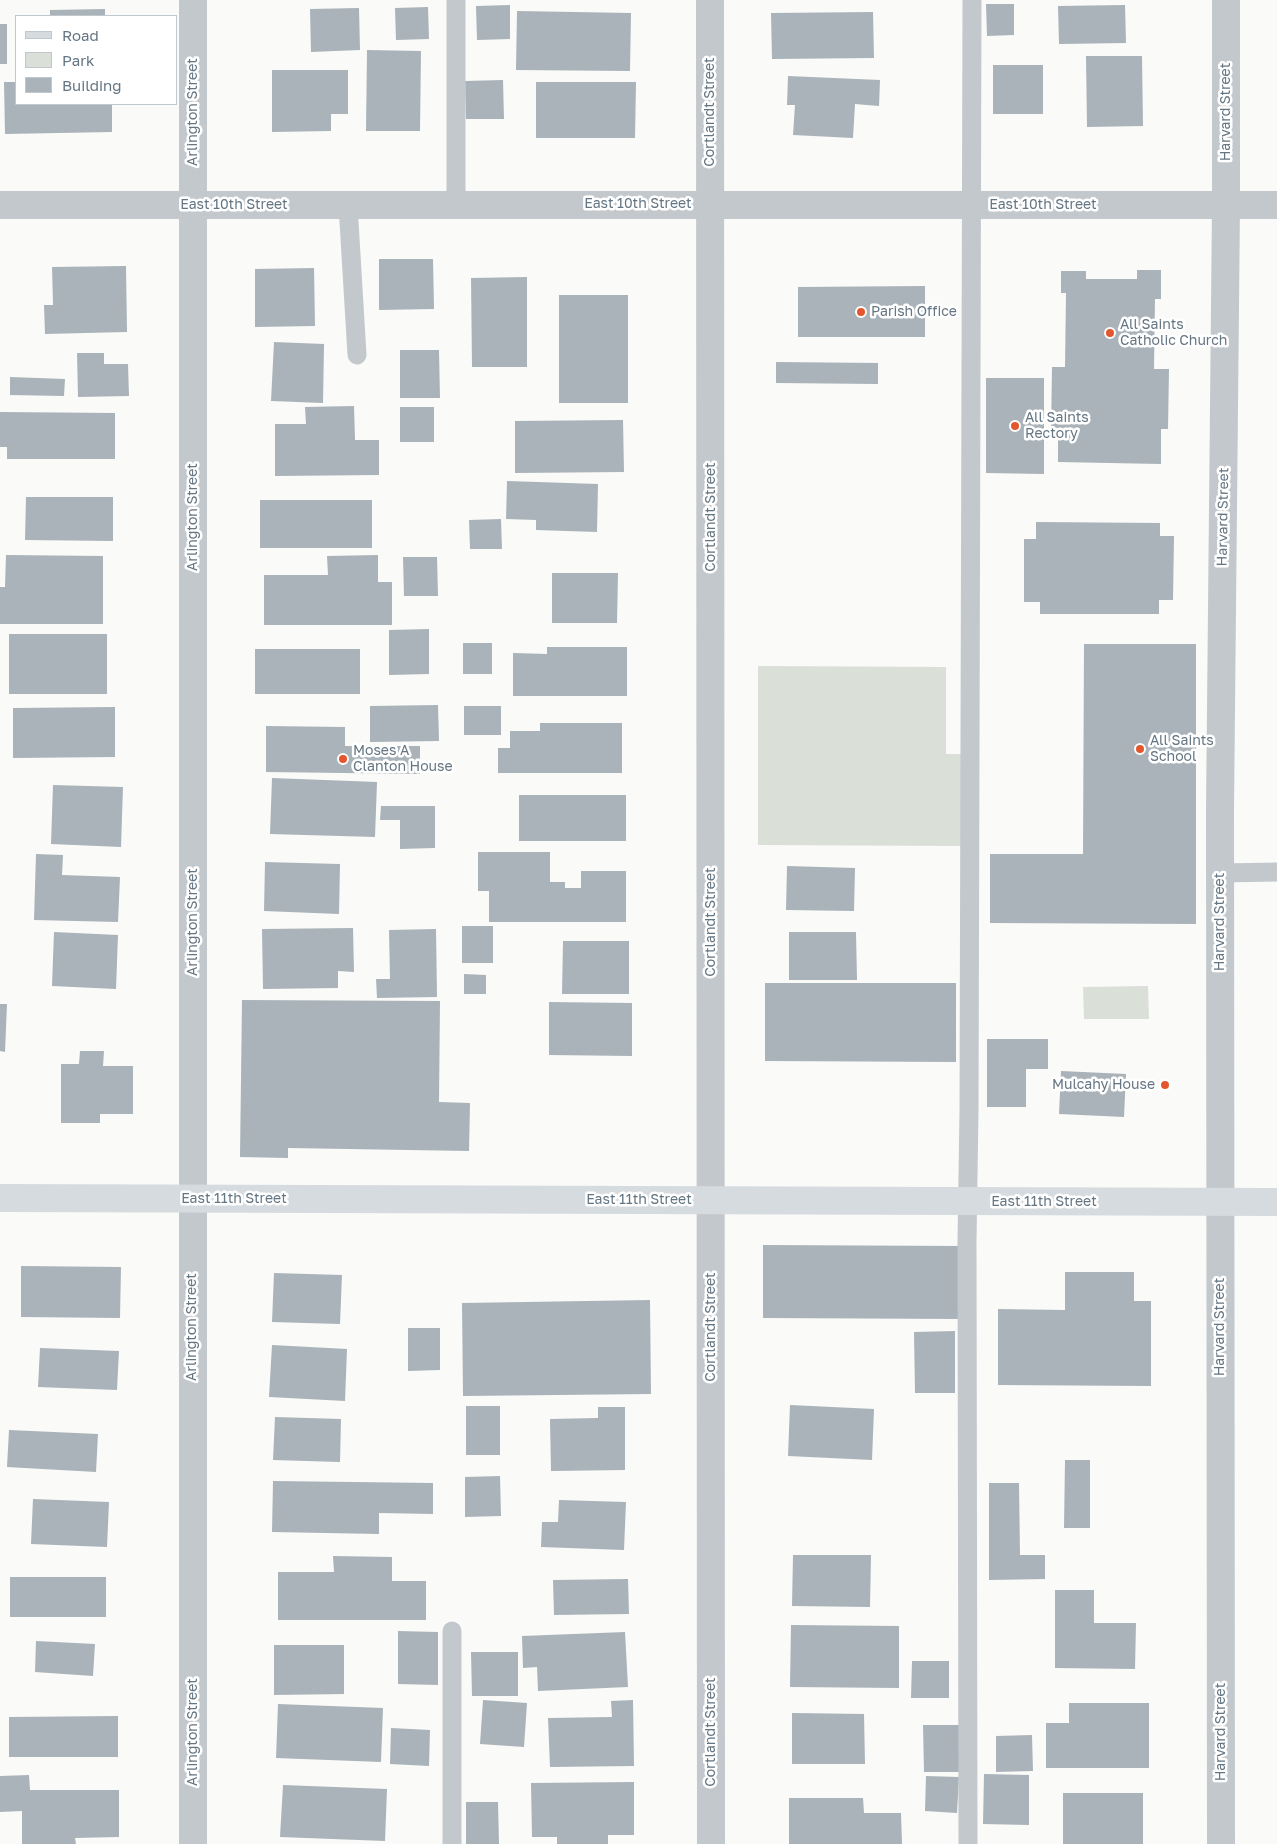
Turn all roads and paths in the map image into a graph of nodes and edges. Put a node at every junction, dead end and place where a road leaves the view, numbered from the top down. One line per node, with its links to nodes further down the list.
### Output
1 (193, 0): 13 (street, Arlington Street)
2 (456, 0): 6 (lane)
3 (710, 0): 9 (street, Cortlandt Street)
4 (972, 0): 10 (lane)
5 (1226, 0): 11 (street, Harvard Street)
6 (456, 204): 8 (street, East 10th Street); 9 (street, East 10th Street)
7 (0, 205): 13 (street, East 10th Street)
8 (348, 205): 13 (street, East 10th Street); 14 (lane)
9 (710, 205): 10 (street, East 10th Street); 19 (street, Cortlandt Street)
10 (972, 205): 11 (street, East 10th Street); 20 (lane)
11 (1226, 205): 12 (street, East 10th Street); 16 (street, Harvard Street)
12 (1277, 205)
13 (192, 206): 18 (street, Arlington Street)
14 (357, 354)
15 (1277, 872): 16 (lane)
16 (1220, 873): 22 (street, Harvard Street)
17 (0, 1198): 18 (main road, East 11th Street)
18 (193, 1199): 19 (main road, East 11th Street); 24 (street, Arlington Street)
19 (711, 1201): 20 (main road, East 11th Street); 26 (street, Cortlandt Street)
20 (967, 1202): 22 (main road, East 11th Street); 27 (lane)
21 (1277, 1202): 22 (main road, East 11th Street)
22 (1220, 1203): 28 (street, Harvard Street)
23 (452, 1631): 25 (lane)
24 (193, 1844)
25 (452, 1844)
26 (711, 1844)
27 (968, 1844)
28 (1221, 1844)

